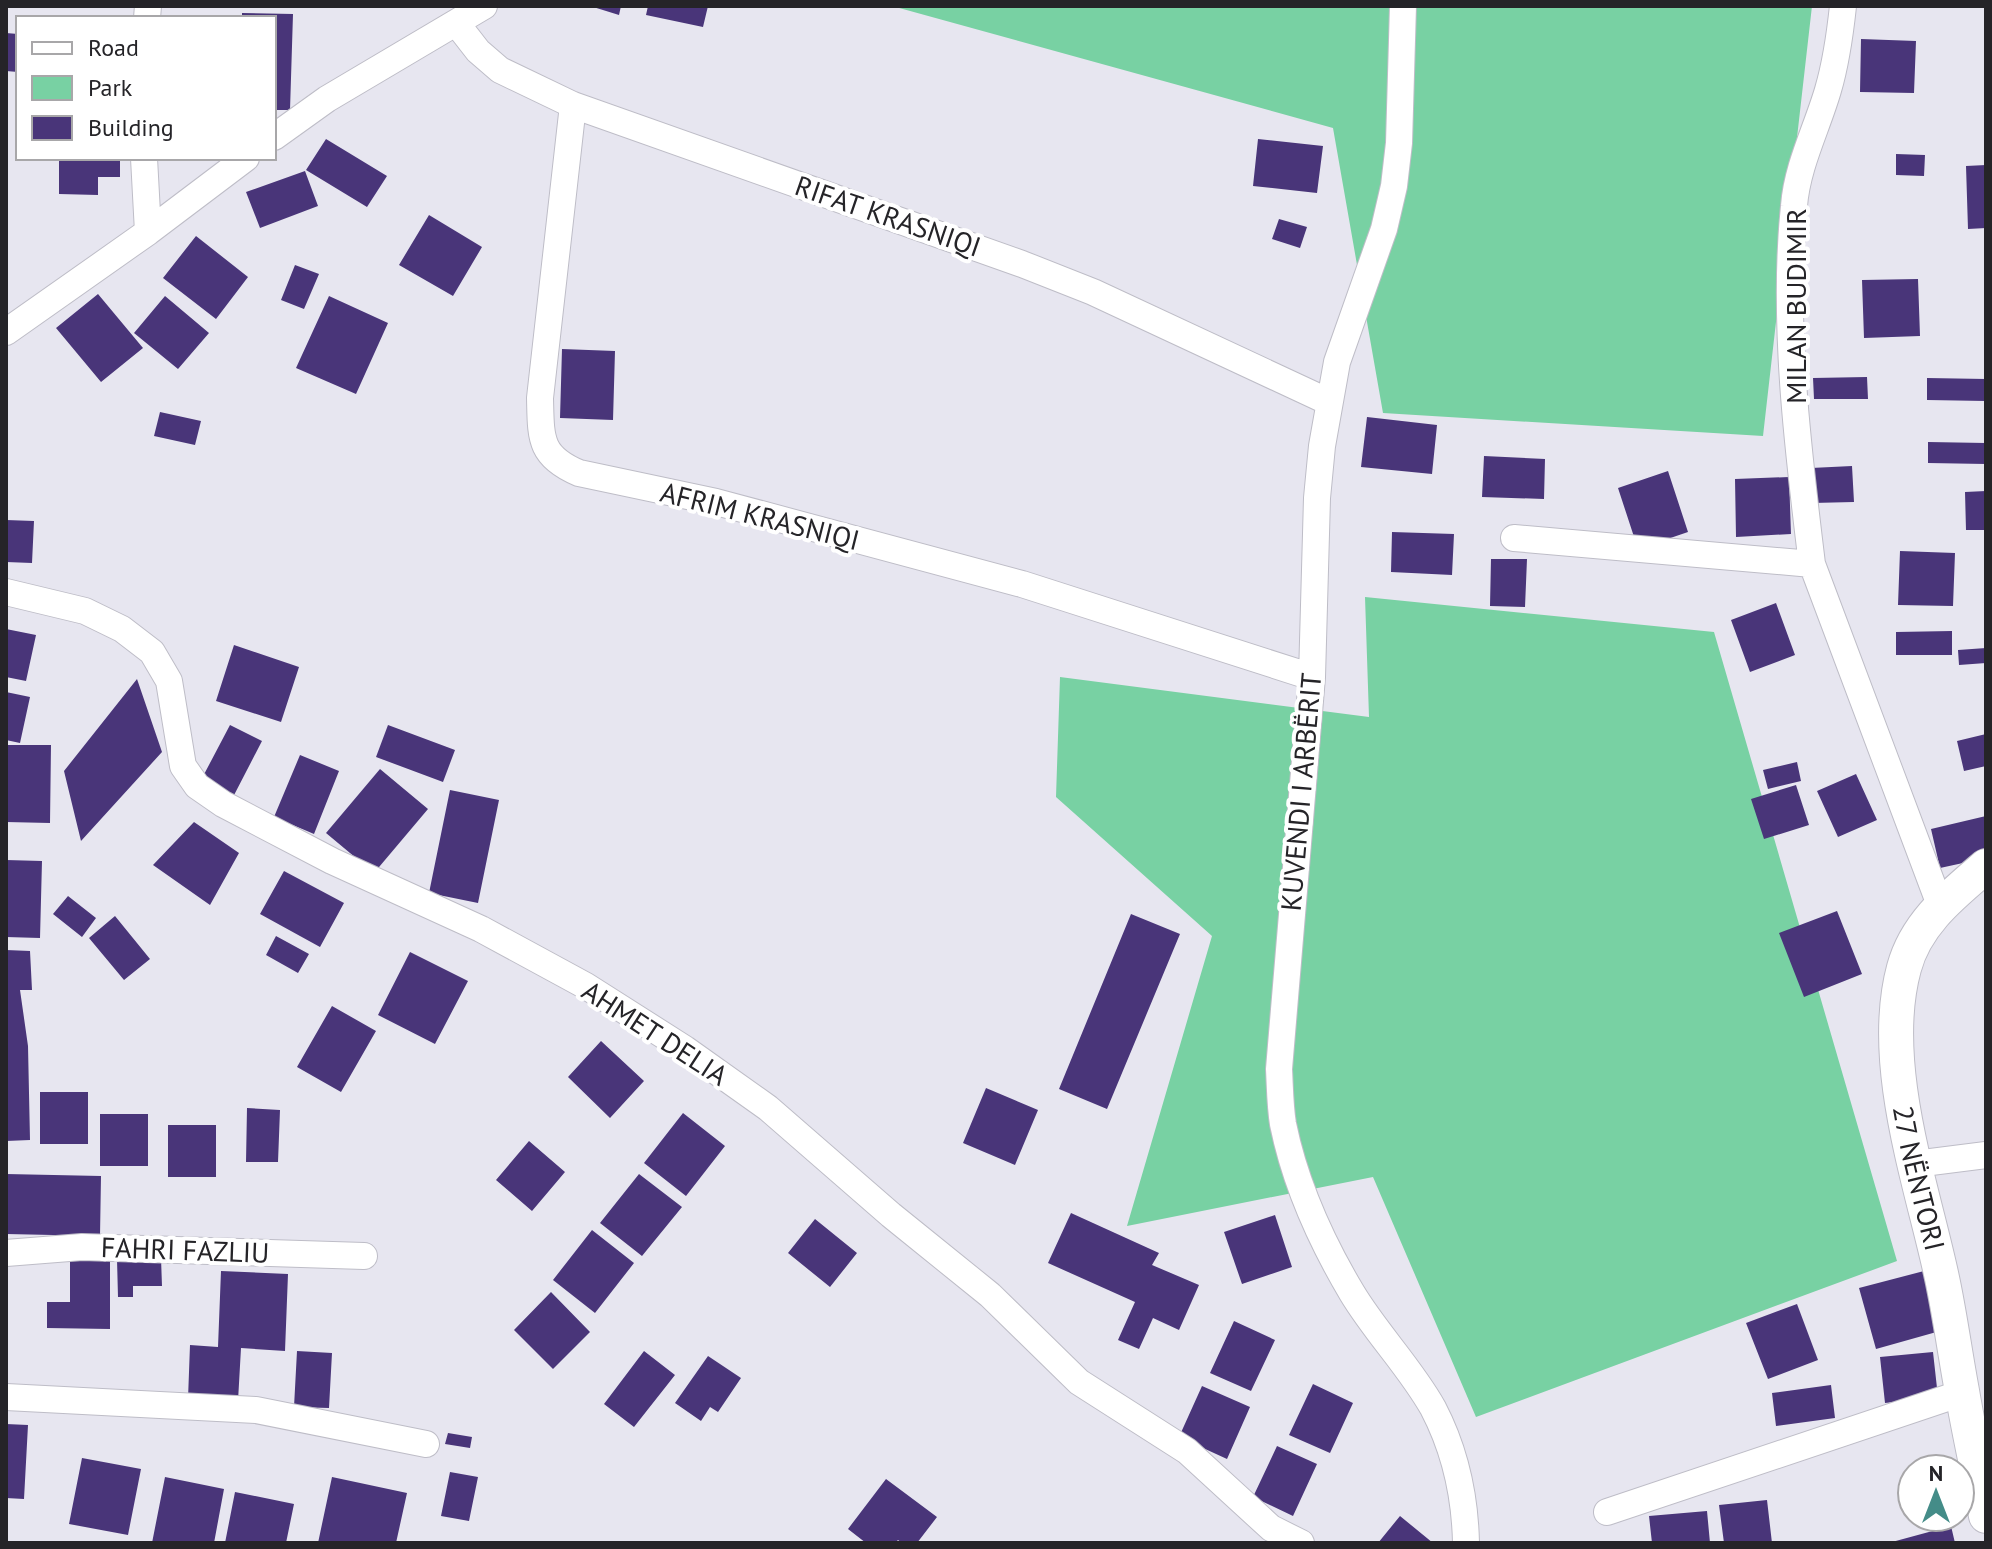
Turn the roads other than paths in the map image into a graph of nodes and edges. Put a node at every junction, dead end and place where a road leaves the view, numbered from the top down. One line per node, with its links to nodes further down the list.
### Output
1 (484, 6): 4 (street)
2 (1403, 6): 11 (street, KUVENDI I ARBËRIT)
3 (1843, 6): 13 (street, MILAN BUDIMIR)
4 (457, 24): 5 (street, RIFAT KRASNIQI); 6 (street)
5 (573, 105): 11 (street, RIFAT KRASNIQI); 15 (street, AFRIM KRASNIQI)
6 (276, 136)
7 (144, 160): 9 (street)
8 (243, 160): 9 (street)
9 (148, 232): 10 (street)
10 (6, 332)
11 (1329, 402): 15 (street, KUVENDI I ARBËRIT)
12 (1514, 538): 13 (street)
13 (1812, 564): 17 (street, MILAN BUDIMIR)
14 (6, 592): 27 (street, AHMET DELIA)
15 (1312, 677): 28 (street, KUVENDI I ARBËRIT)
16 (1986, 866): 17 (street, 27 NËNTORI)
17 (1940, 905): 19 (street, 27 NËNTORI)
18 (1986, 1155): 19 (street)
19 (1915, 1164): 22 (street, 27 NËNTORI)
20 (6, 1253): 21 (street, FAHRI FAZLIU)
21 (364, 1256)
22 (1962, 1393): 25 (street); 26 (street, 27 NËNTORI)
23 (6, 1397): 24 (street)
24 (426, 1444)
25 (1607, 1512)
26 (1986, 1516)
27 (1301, 1543)
28 (1466, 1543)

